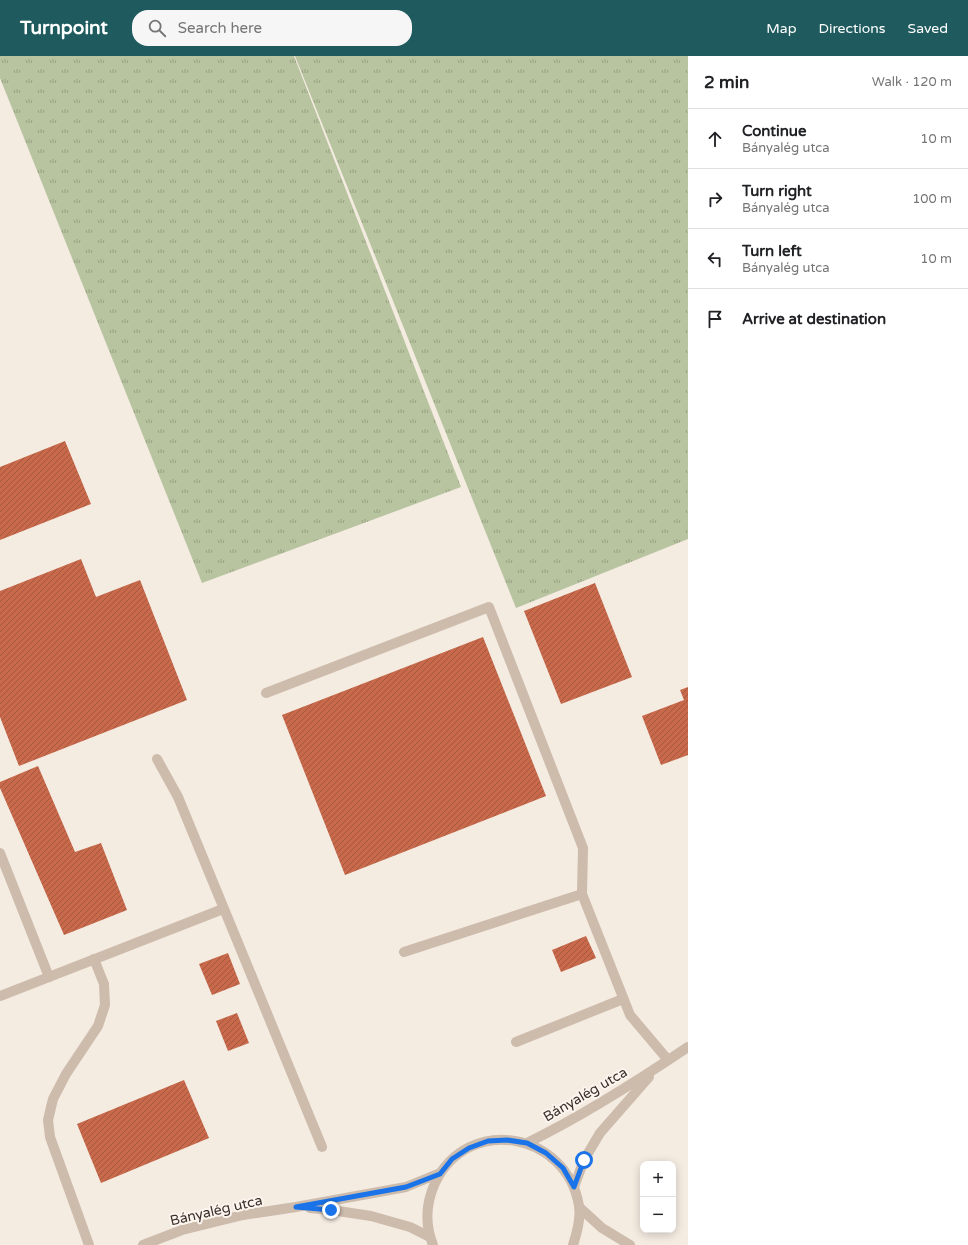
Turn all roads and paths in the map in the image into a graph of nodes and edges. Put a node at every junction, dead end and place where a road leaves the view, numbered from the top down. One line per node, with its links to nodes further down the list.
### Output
1 (266, 693): 4 (street)
2 (157, 759): 5 (street)
3 (0, 853): 8 (street)
4 (582, 894): 6 (street); 10 (street)
5 (223, 909): 7 (street); 16 (street)
6 (404, 952)
7 (94, 959): 8 (street); 22 (street)
8 (48, 977): 9 (street)
9 (0, 996)
10 (623, 999): 11 (street); 13 (street)
11 (516, 1042)
12 (688, 1047): 13 (street, Bányalég utca)
13 (668, 1060): 14 (street, Bányalég utca)
14 (657, 1068): 15 (street, Bányalég utca); 18 (street, Bányalég utca)
15 (527, 1143): 17 (street, Bányalég utca); 18 (street, Bányalég utca)
16 (322, 1147)
17 (440, 1174): 19 (street, Bányalég utca); 21 (street, Bányalég utca)
18 (574, 1187): 20 (street, Bányalég utca)
19 (296, 1207): 21 (street, Bányalég utca); 23 (street, Bányalég utca)
20 (579, 1207): 24 (street, Bányalég utca); 25 (street)
21 (431, 1241)
22 (89, 1245)
23 (143, 1245)
24 (573, 1245)
25 (630, 1245)

